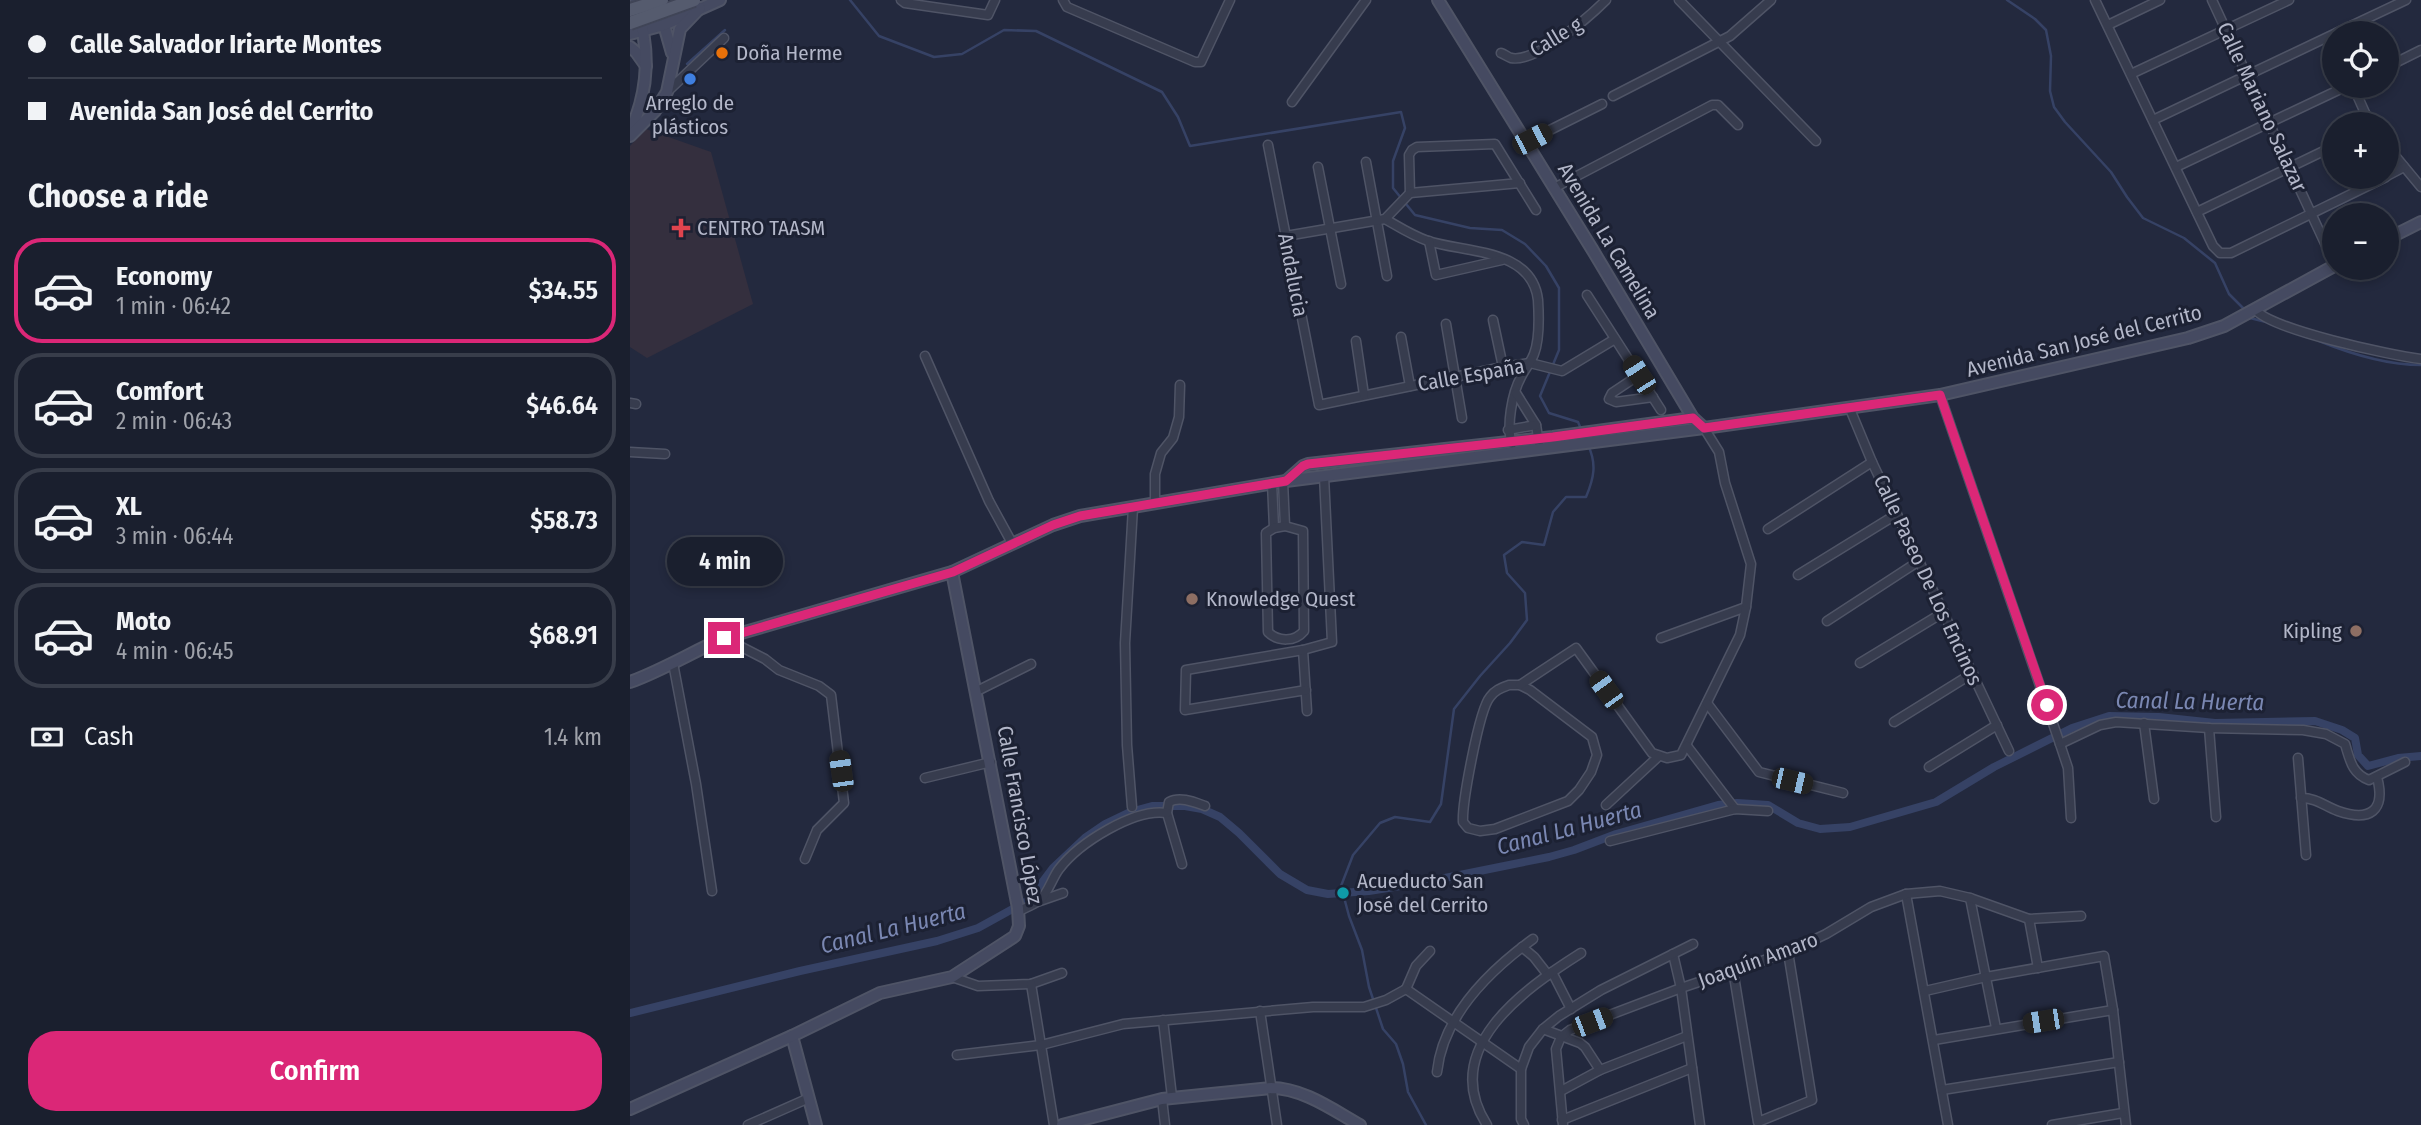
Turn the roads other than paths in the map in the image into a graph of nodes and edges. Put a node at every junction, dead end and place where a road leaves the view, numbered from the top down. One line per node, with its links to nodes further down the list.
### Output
1 (636, 0): 30 (street)
2 (656, 0): 27 (street)
3 (662, 0): 24 (main road, bridge)
4 (720, 0): 21 (street)
5 (901, 0): 22 (street)
6 (947, 0): 22 (street)
7 (995, 0): 22 (street)
8 (1063, 0): 20 (street)
9 (1366, 0): 46 (street)
10 (1438, 0): 53 (street, Avenida La Camelina)
11 (1606, 0): 37 (street, Calle g)
12 (1679, 0): 23 (street)
13 (1695, 0): 23 (street)
14 (1771, 0): 34 (street)
15 (2095, 0): 28 (street)
16 (2160, 0): 28 (street)
17 (2212, 0): 29 (street, Calle Mariano Salazar)
18 (2288, 0): 29 (street)
19 (2406, 0): 25 (street)
20 (1227, 1)
21 (697, 4): 26 (main road, bridge); 27 (street); 38 (street)
22 (938, 7)
23 (1687, 8): 34 (street)
24 (630, 10)
25 (2362, 21)
26 (630, 23)
27 (664, 25): 30 (street); 38 (street)
28 (2108, 25): 41 (street)
29 (2226, 30): 41 (street); 42 (street, Calle Mariano Salazar)
30 (645, 31): 31 (street); 40 (street)
31 (630, 34)
32 (724, 38): 43 (street)
33 (2322, 40): 42 (street)
34 (1720, 42): 44 (street); 52 (street)
35 (630, 47): 40 (street)
36 (2421, 50): 39 (street)
37 (1501, 53)
38 (673, 56): 43 (street)
39 (2399, 61)
40 (646, 66): 51 (street)
41 (2132, 74): 48 (street)
42 (2247, 75): 48 (street); 49 (street, Calle Mariano Salazar)
43 (667, 92): 51 (street)
44 (1613, 96)
45 (2322, 98): 49 (street)
46 (1292, 102)
47 (1602, 104): 53 (street)
48 (2153, 120): 59 (street)
49 (2269, 123): 59 (street); 61 (street, Calle Mariano Salazar)
50 (1738, 125): 65 (street)
51 (630, 134)
52 (1816, 141)
53 (1526, 142): 65 (street, Avenida La Camelina)
54 (1268, 145): 77 (street, Andalucia)
55 (2322, 152): 61 (street)
56 (2399, 161): 60 (street)
57 (1366, 162): 72 (street)
58 (1318, 167): 74 (street)
59 (2176, 167): 69 (street)
60 (2404, 167): 62 (street); 64 (street)
61 (2290, 168): 69 (street); 70 (street, Calle Mariano Salazar)
62 (2399, 170)
63 (1520, 183): 67 (street); 67 (street); 68 (street)
64 (2421, 187)
65 (1554, 188): 106 (street, Avenida La Camelina)
66 (2360, 189): 70 (street)
67 (1408, 195): 71 (street)
68 (1536, 210)
69 (2197, 212): 70 (street)
70 (2311, 214): 76 (street, Calle Mariano Salazar)
71 (1385, 219): 72 (street); 78 (street)
72 (1376, 220): 74 (street); 81 (street)
73 (2421, 222): 75 (street)
74 (1331, 229): 77 (street); 82 (street)
75 (2399, 233)
76 (2322, 235)
77 (1286, 236): 102 (street, Andalucia)
78 (1429, 242): 79 (street); 79 (street)
79 (1504, 260): 92 (street)
80 (2322, 273): 84 (street, Avenida San José del Cerrito)
81 (1387, 276)
82 (1341, 284)
83 (1587, 295): 88 (street)
84 (2255, 309): 91 (street); 100 (street, Avenida San José del Cerrito)
85 (1493, 320): 93 (street)
86 (1446, 324): 95 (street)
87 (1401, 337): 97 (street)
88 (1615, 339): 92 (street, Calle España); 94 (street)
89 (1356, 341): 99 (street)
90 (925, 356): 126 (street)
91 (2421, 359)
92 (1530, 363): 93 (street, Calle España); 98 (street)
93 (1503, 367): 95 (street, Calle España)
94 (1639, 375): 101 (street); 101 (street)
95 (1456, 376): 97 (street, Calle España); 105 (street)
96 (1180, 385): 120 (street)
97 (1410, 386): 99 (street, Calle España)
98 (1516, 393): 107 (street, Calle España); 109 (street, Calle España)
99 (1364, 395): 102 (street, Calle España)
100 (1940, 395): 103 (street, Avenida San José del Cerrito); 150 (street)
101 (1653, 397): 104 (street)
102 (1319, 405)
103 (1850, 409): 108 (street, Avenida San José del Cerrito); 115 (street, Calle Paseo De Los Encinos)
104 (1661, 410)
105 (1462, 418)
106 (1693, 418): 108 (street, Avenida La Camelina); 110 (street, Avenida San José del Cerrito)
107 (1536, 425): 109 (street); 111 (street, Calle España)
108 (1704, 428): 110 (street, Avenida San José del Cerrito); 130 (street)
109 (1508, 430): 112 (street, Calle España)
110 (1593, 437): 111 (street, Avenida San José del Cerrito)
111 (1539, 443): 112 (street, Avenida San José del Cerrito)
112 (1513, 447): 116 (street, Avenida San José del Cerrito); 117 (street, Avenida San José del Cerrito)
113 (630, 452): 114 (street)
114 (665, 454)
115 (1872, 462): 122 (street, Calle Paseo De Los Encinos); 125 (street)
116 (1308, 464): 118 (street); 119 (street, Avenida San José del Cerrito)
117 (1324, 476): 118 (street, Avenida San José del Cerrito); 135 (street)
118 (1309, 478): 119 (street, Avenida San José del Cerrito)
119 (1280, 482): 120 (street, Avenida San José del Cerrito); 123 (street); 124 (street)
120 (1155, 504): 121 (street, Avenida San José del Cerrito)
121 (1133, 507): 126 (street, Avenida San José del Cerrito); 165 (street)
122 (1897, 514): 127 (street, Calle Paseo De Los Encinos); 129 (street)
123 (1285, 526): 124 (street); 124 (street)
124 (1274, 528)
125 (1768, 529)
126 (1012, 543): 128 (street, Avenida San José del Cerrito)
127 (1919, 561): 131 (street, Calle Paseo De Los Encinos); 132 (street)
128 (953, 572): 133 (street, Avenida San José del Cerrito); 143 (street, Calle Francisco López)
129 (1798, 575)
130 (1746, 607): 134 (street); 144 (street)
131 (1944, 612): 137 (street); 139 (street, Calle Paseo De Los Encinos)
132 (1827, 621)
133 (724, 638): 136 (street, Avenida San José del Cerrito); 173 (street)
134 (1661, 638)
135 (1303, 650): 142 (street); 142 (street)
136 (673, 663): 140 (street, Avenida San José del Cerrito); 175 (street)
137 (1860, 663)
138 (1031, 664): 143 (street)
139 (1973, 673): 146 (street); 148 (street, Calle Paseo De Los Encinos)
140 (630, 682)
141 (1520, 685): 141 (street); 153 (street)
142 (1306, 690): 145 (street)
143 (977, 691): 155 (street, Calle Francisco López)
144 (1707, 703): 151 (street); 160 (street)
145 (1307, 711)
146 (1894, 722)
147 (2144, 723): 149 (street); 150 (street); 162 (street)
148 (1997, 725): 152 (street, Calle Paseo De Los Encinos); 157 (street)
149 (2209, 729): 158 (street); 169 (street)
150 (2060, 742): 170 (street)
151 (1687, 746): 153 (street); 167 (street)
152 (2009, 751)
153 (1659, 756): 163 (street)
154 (2298, 758): 161 (street)
155 (990, 761): 159 (street); 180 (street, Calle Francisco López)
156 (2405, 762): 158 (street)
157 (1929, 767)
158 (2377, 777): 161 (street)
159 (925, 778)
160 (1843, 793)
161 (2301, 798): 172 (street)
162 (2154, 799)
163 (1605, 805)
164 (1205, 806): 166 (street)
165 (1132, 807)
166 (1168, 808): 174 (street); 179 (street)
167 (1735, 808): 168 (street); 171 (street)
168 (1768, 811)
169 (2216, 817)
170 (2071, 818)
171 (1610, 841)
172 (2306, 855)
173 (805, 859)
174 (1182, 864)
175 (712, 891)
176 (1063, 893): 179 (street)
177 (1906, 894): 178 (street, Joaquín Amaro); 187 (street, Joaquín Amaro); 199 (street)
178 (1970, 898): 182 (street, Joaquín Amaro); 195 (street)
179 (1040, 901): 180 (street)
180 (1018, 908): 194 (street, Calle Francisco López)
181 (2081, 916): 182 (street, Joaquín Amaro)
182 (2029, 919): 190 (street)
183 (1534, 939): 185 (street)
184 (1693, 944): 189 (street)
185 (1522, 947): 193 (street); 204 (street)
186 (1430, 951): 198 (street)
187 (1788, 952): 191 (street, Joaquín Amaro); 191 (street)
188 (1581, 953): 193 (street)
189 (1673, 954): 197 (street); 200 (street)
190 (2038, 968): 195 (street); 201 (street)
191 (1733, 970): 197 (street, Joaquín Amaro)
192 (1062, 973): 196 (street)
193 (1550, 973): 200 (street); 210 (street)
194 (952, 977): 196 (street); 207 (street, Calle Francisco López)
195 (1986, 977): 199 (street); 205 (street)
196 (1031, 984): 212 (street)
197 (1681, 988): 208 (street); 209 (street, Joaquín Amaro)
198 (1406, 989): 202 (street); 204 (street)
199 (1925, 991): 211 (street)
200 (1571, 1009): 206 (street)
201 (2113, 1010): 205 (street); 214 (street)
202 (1260, 1011): 203 (street); 219 (street)
203 (1163, 1020): 212 (street); 223 (street)
204 (1454, 1021): 210 (street); 218 (street)
205 (1996, 1028): 211 (street)
206 (1543, 1029): 209 (street); 216 (street)
207 (792, 1036): 222 (street); 224 (street, Calle Francisco López)
208 (1688, 1036): 215 (street); 217 (street)
209 (1561, 1037): 217 (street); 221 (street)
210 (1481, 1040): 216 (street); 234 (street)
211 (1934, 1040): 220 (street)
212 (1041, 1045): 213 (street); 229 (street)
213 (957, 1055)
214 (2119, 1062): 220 (street); 225 (street)
215 (1692, 1068): 226 (street); 236 (street)
216 (1521, 1069): 235 (street)
217 (1600, 1070): 221 (street)
218 (1437, 1072)
219 (1271, 1088): 223 (street); 232 (street); 233 (street)
220 (1942, 1090): 237 (street)
221 (1561, 1091): 226 (street)
222 (809, 1098): 227 (street); 228 (street)
223 (1167, 1098): 230 (street); 231 (street)
224 (630, 1109)
225 (2123, 1113): 238 (street); 239 (street)
226 (1563, 1122)
227 (748, 1125)
228 (816, 1125)
229 (1054, 1125)
230 (1062, 1125)
231 (1165, 1125)
232 (1277, 1125)
233 (1360, 1125)
234 (1487, 1125)
235 (1524, 1125)
236 (1700, 1125)
237 (1948, 1125)
238 (2052, 1125)
239 (2126, 1125)

